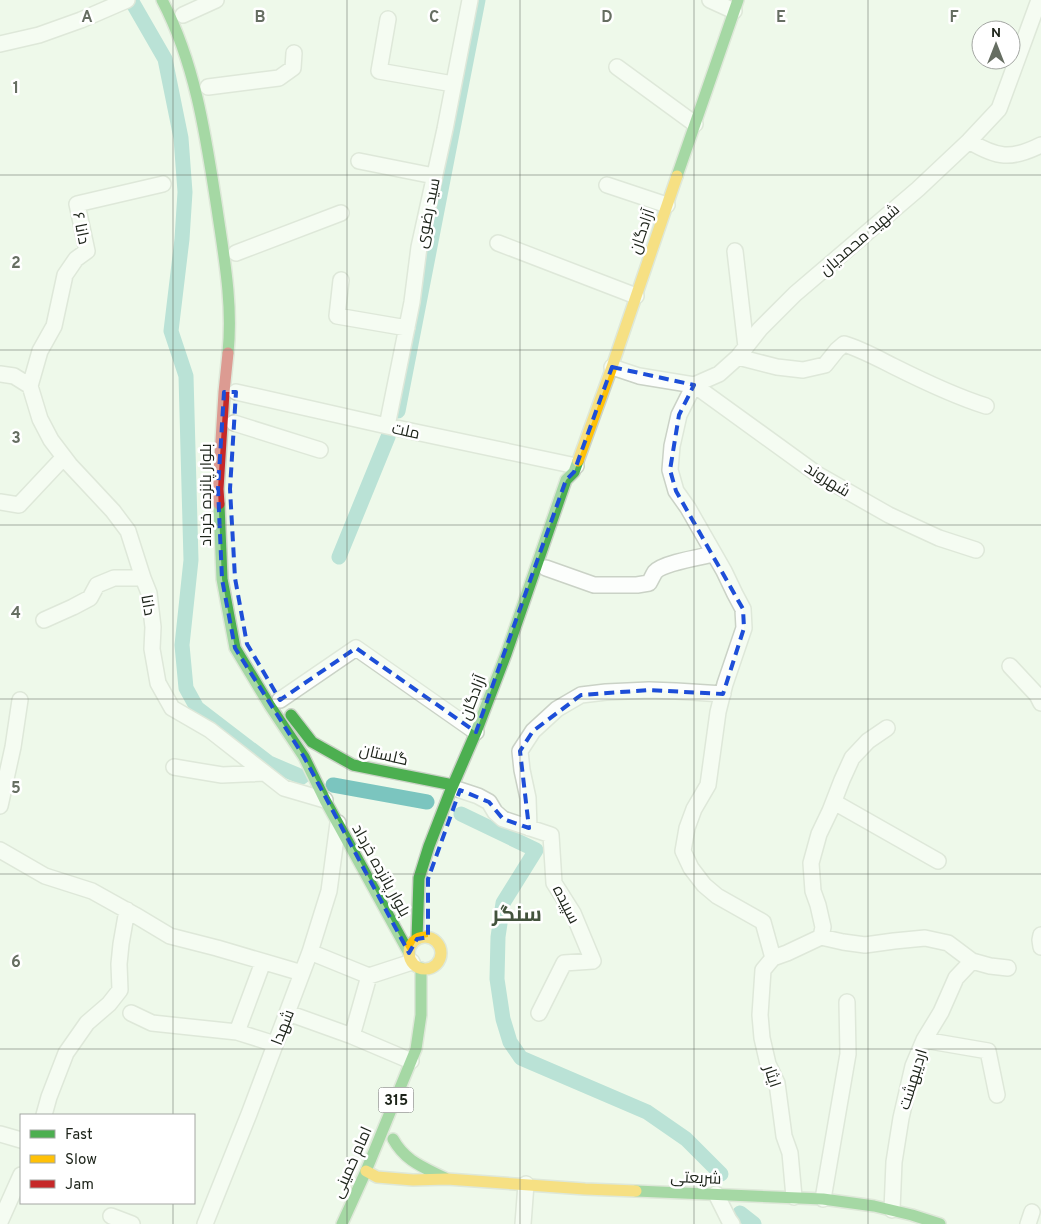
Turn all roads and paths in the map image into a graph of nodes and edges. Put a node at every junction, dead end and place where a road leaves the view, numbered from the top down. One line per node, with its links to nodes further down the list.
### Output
1 (127, 0): 10 (street)
2 (162, 0): 35 (main road, بلوار پانزده خرداد)
3 (216, 0): 8 (street)
4 (470, 0): 13 (street, سید رضوی)
5 (710, 0): 7 (street)
6 (1039, 0): 16 (street, شهید محمدیان)
7 (736, 6): 15 (main road, آزادگان)
8 (183, 15)
9 (388, 19): 13 (street)
10 (0, 44)
11 (294, 53): 14 (street)
12 (617, 66): 15 (street)
13 (453, 84): 19 (street, سید رضوی)
14 (208, 88)
15 (695, 124): 22 (main road, آزادگان)
16 (969, 141): 17 (street); 30 (street, شهید محمدیان)
17 (1041, 146)
18 (358, 161): 19 (street)
19 (434, 176): 29 (street, سید رضوی)
20 (163, 184): 34 (street, دانا ۶)
21 (607, 185): 22 (street)
22 (667, 205): 28 (main road, آزادگان)
23 (341, 213): 26 (street)
24 (498, 243): 28 (street)
25 (736, 251): 30 (street)
26 (236, 253)
27 (341, 280): 29 (street)
28 (636, 296): 31 (main road, آزادگان)
29 (406, 328): 38 (street, سید رضوی)
30 (742, 352): 33 (street, شهید محمدیان); 36 (street)
31 (612, 367): 33 (street); 41 (main road, آزادگان)
32 (0, 374): 34 (street)
33 (694, 385): 43 (street, شهروند); 44 (street)
34 (30, 386): 40 (street, دانا)
35 (233, 391): 38 (street, ملت); 58 (main road, بلوار پانزده خرداد)
36 (986, 406)
37 (234, 423): 39 (street)
38 (387, 426): 41 (street, ملت)
39 (320, 450)
40 (64, 457): 42 (street); 46 (street, دانا)
41 (575, 469): 45 (main road, آزادگان); 54 (main road, آزادگان)
42 (0, 502)
43 (976, 550)
44 (714, 554): 45 (street); 49 (street)
45 (546, 568): 57 (main road, آزادگان)
46 (142, 578): 47 (street); 56 (street, دانا)
47 (44, 620)
48 (1010, 666): 52 (street)
49 (723, 694): 62 (street); 71 (street)
50 (278, 696): 54 (street); 57 (main road, گلستان)
51 (20, 700): 60 (street)
52 (1041, 703)
53 (887, 728): 59 (street)
54 (476, 732): 57 (main road, آزادگان)
55 (174, 767): 56 (street)
56 (265, 773): 58 (street, دانا)
57 (457, 787): 62 (street, سپیده); 68 (main road, آزادگان)
58 (325, 800): 61 (main road, بلوار پانزده خرداد)
59 (834, 802): 64 (street); 67 (street)
60 (0, 806)
61 (338, 823): 70 (street, شهدا); 74 (main road, بلوار پانزده خرداد)
62 (529, 828): 81 (street, سپیده)
63 (0, 850): 65 (street)
64 (938, 861)
65 (127, 910): 73 (street); 89 (street)
66 (1041, 935): 69 (street)
67 (821, 937): 71 (street); 72 (street)
68 (423, 938): 74 (main road); 74 (main road)
69 (1041, 947)
70 (310, 952): 76 (street, شهدا); 77 (street)
71 (773, 958): 101 (street, ایثار)
72 (972, 961): 75 (street); 85 (street, اردیبهشت)
73 (263, 962): 76 (street); 83 (street)
74 (418, 963): 77 (street); 82 (main road); 87 (main road, امام خمینی / 315)
75 (1008, 968)
76 (302, 972): 80 (street, شهدا)
77 (369, 976): 84 (street)
78 (847, 1002): 102 (street)
79 (131, 1013): 83 (street)
80 (288, 1013): 84 (street); 86 (street, شهدا)
81 (539, 1013)
82 (432, 1024)
83 (237, 1032): 86 (street)
84 (352, 1036): 87 (street)
85 (924, 1040): 88 (street); 103 (street, اردیبهشت)
86 (275, 1044): 107 (street, شهدا)
87 (411, 1061): 94 (main road, امام خمینی / 315)
88 (997, 1095)
89 (44, 1114)
90 (0, 1134): 92 (street)
91 (395, 1135): 93 (main road, امام خمینی); 97 (main road, شریعتی)
92 (20, 1140)
93 (387, 1154)
94 (366, 1171): 95 (main road, شریعتی); 108 (main road, امام خمینی / 315)
95 (379, 1173): 97 (main road, شریعتی); 99 (main road, امام خمینی)
96 (20, 1177): 105 (street)
97 (447, 1179): 98 (main road, شریعتی)
98 (526, 1184): 100 (main road, شریعتی); 109 (street)
99 (371, 1191)
100 (716, 1194): 101 (main road, شریعتی); 110 (street)
101 (794, 1198): 102 (main road, شریعتی)
102 (823, 1199): 103 (main road, شریعتی)
103 (892, 1210): 111 (main road, شریعتی)
104 (110, 1214): 106 (street)
105 (0, 1222)
106 (132, 1224)
107 (205, 1224)
108 (342, 1224)
109 (523, 1224)
110 (732, 1224)
111 (940, 1224)

